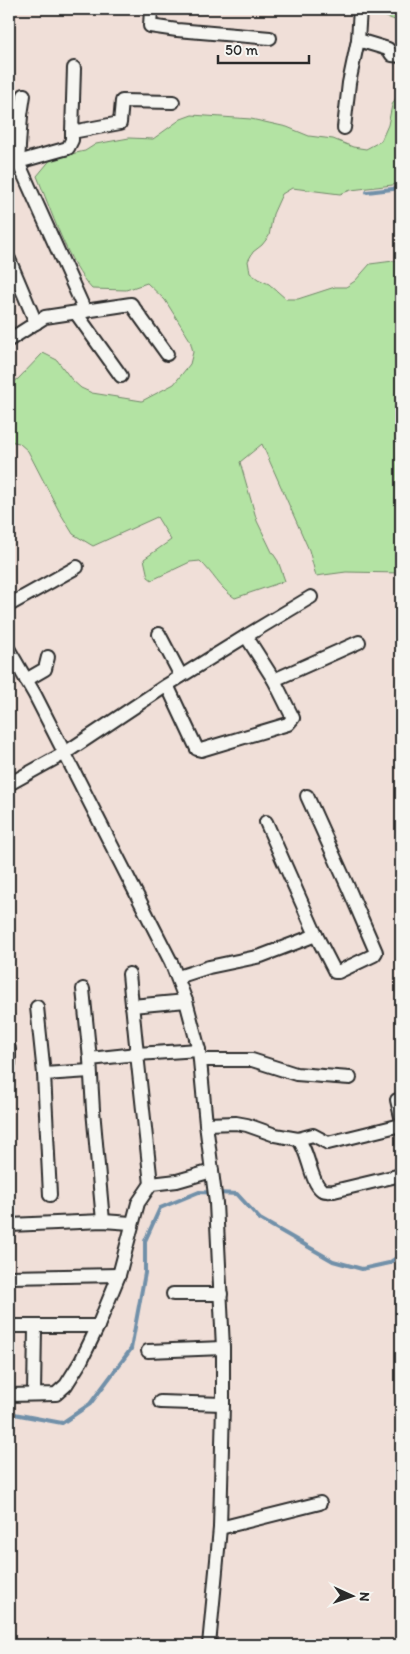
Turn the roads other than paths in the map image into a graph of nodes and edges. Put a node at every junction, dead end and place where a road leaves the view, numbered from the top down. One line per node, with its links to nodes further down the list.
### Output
1 (151, 9): 3 (street)
2 (360, 9): 4 (street)
3 (270, 38)
4 (358, 40): 5 (street); 10 (street)
5 (401, 56)
6 (74, 68): 11 (street)
7 (24, 96): 9 (street)
8 (173, 102): 11 (street)
9 (15, 115): 12 (street)
10 (344, 128)
11 (72, 132): 12 (street)
12 (13, 161): 14 (street)
13 (9, 259): 15 (street)
14 (80, 312): 15 (street); 17 (street); 18 (street)
15 (36, 323): 16 (street)
16 (9, 340)
17 (167, 354)
18 (121, 376)
19 (77, 567): 21 (street)
20 (311, 597): 23 (street)
21 (9, 605)
22 (159, 634): 27 (street)
23 (246, 636): 27 (street); 29 (street)
24 (359, 642): 29 (street)
25 (9, 650): 28 (street)
26 (48, 657): 28 (street)
27 (181, 676): 30 (street)
28 (26, 680): 31 (street)
29 (274, 680): 30 (street)
30 (167, 685): 31 (street)
31 (65, 753): 32 (street); 37 (street)
32 (9, 784)
33 (307, 796): 35 (street)
34 (266, 822): 35 (street)
35 (316, 935): 37 (street)
36 (129, 974): 40 (street)
37 (178, 977): 39 (street)
38 (83, 990): 46 (street)
39 (186, 1001): 40 (street); 44 (street)
40 (132, 1006): 43 (street)
41 (37, 1007): 47 (street)
42 (9, 1049): 45 (street)
43 (137, 1054): 44 (street); 46 (street); 56 (street)
44 (200, 1055): 48 (street); 51 (street)
45 (9, 1063)
46 (90, 1065): 47 (street); 58 (street)
47 (44, 1074): 57 (street)
48 (350, 1078)
49 (397, 1100): 50 (street)
50 (401, 1117)
51 (206, 1124): 53 (street); 55 (street)
52 (401, 1125): 53 (street)
53 (301, 1142): 54 (street)
54 (401, 1175)
55 (213, 1177): 56 (street); 64 (street)
56 (151, 1184): 59 (street)
57 (50, 1195)
58 (103, 1221): 59 (street); 60 (street)
59 (132, 1223): 61 (street)
60 (9, 1225)
61 (119, 1275): 62 (street); 66 (street)
62 (9, 1277)
63 (173, 1294): 64 (street)
64 (221, 1294): 68 (street)
65 (9, 1326): 67 (street)
66 (98, 1326): 67 (street); 70 (street)
67 (36, 1327): 70 (street)
68 (223, 1348): 69 (street); 73 (street)
69 (148, 1351)
70 (34, 1394): 71 (street)
71 (9, 1395)
72 (160, 1402): 73 (street)
73 (224, 1404): 75 (street)
74 (320, 1503): 75 (street)
75 (220, 1528): 76 (street)
76 (209, 1645)

